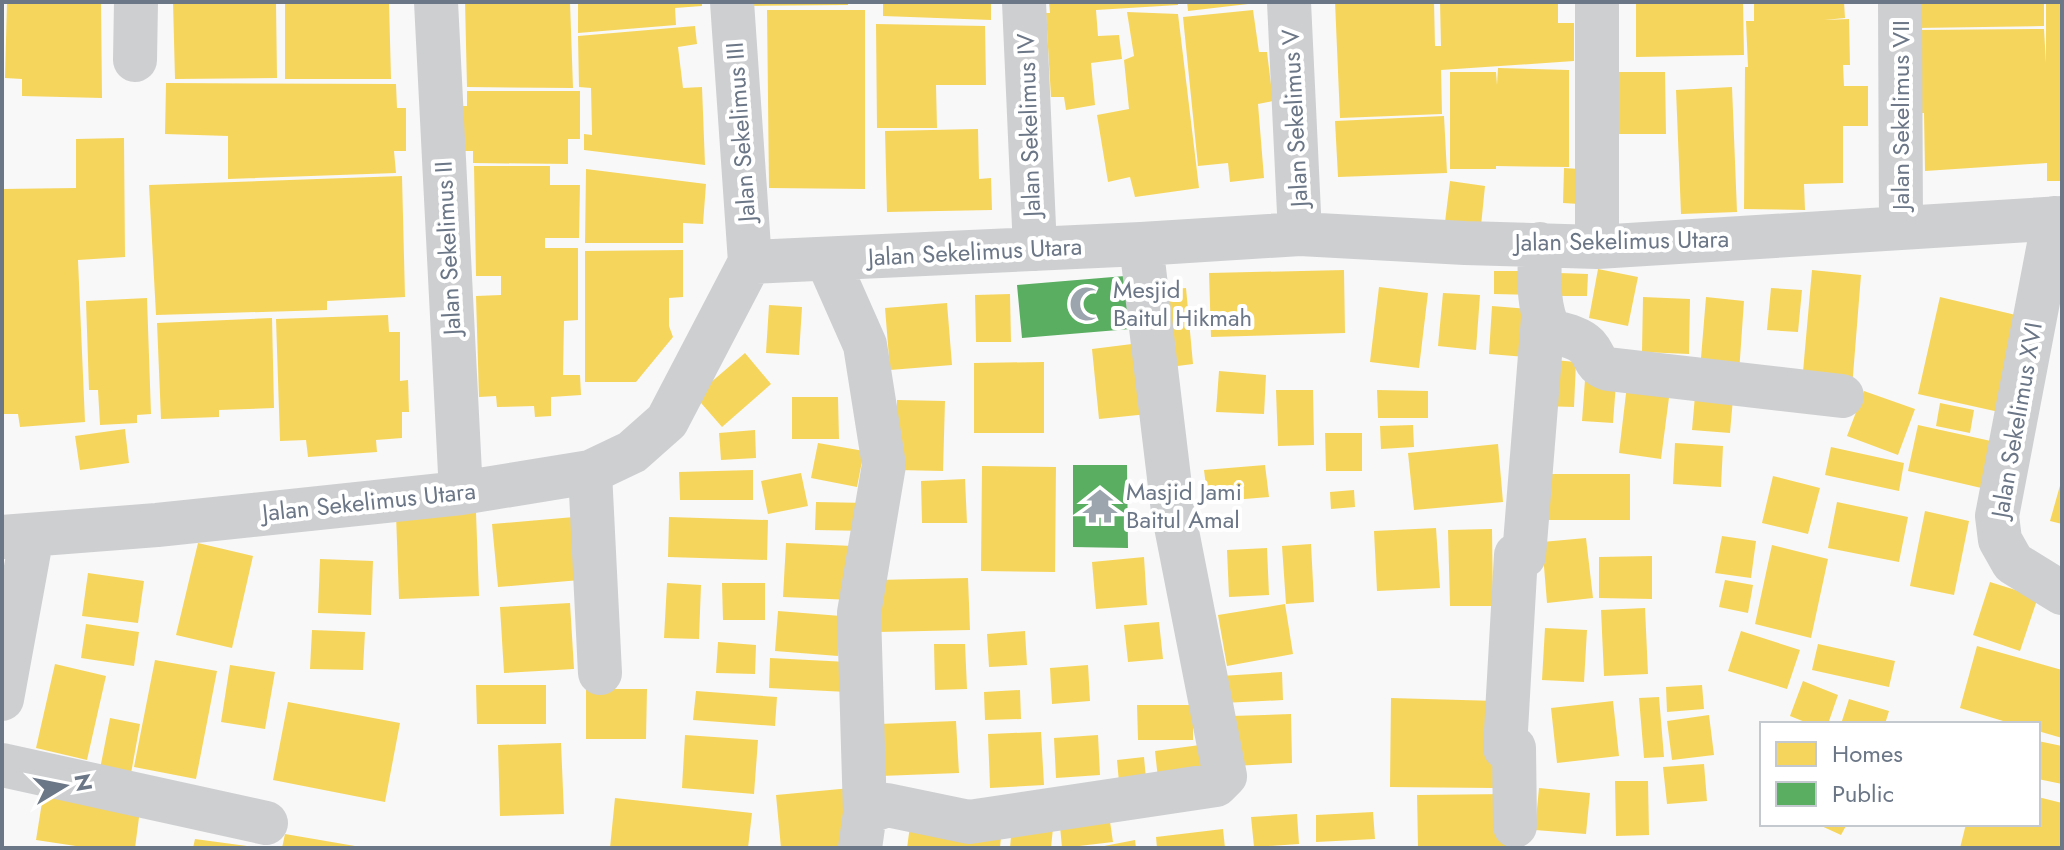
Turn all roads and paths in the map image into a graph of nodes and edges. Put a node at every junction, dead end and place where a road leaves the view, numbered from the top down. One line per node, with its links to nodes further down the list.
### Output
1 (136, 2): 8 (street)
2 (436, 2): 21 (street, Jalan Sekelimus II)
3 (732, 2): 17 (street, Jalan Sekelimus III)
4 (1024, 2): 15 (street, Jalan Sekelimus IV)
5 (1289, 2): 11 (street, Jalan Sekelimus V)
6 (1597, 2): 14 (street)
7 (1900, 2): 10 (street, Jalan Sekelimus VII)
8 (135, 60)
9 (2058, 218): 10 (street, Jalan Sekelimus Utara); 23 (street, Jalan Sekelimus XVI)
10 (1901, 228): 14 (street, Jalan Sekelimus Utara)
11 (1300, 234): 12 (street, Jalan Sekelimus Utara); 13 (street, Jalan Sekelimus Utara)
12 (1141, 244): 15 (street, Jalan Sekelimus Utara); 29 (street)
13 (1540, 244): 14 (street, Jalan Sekelimus Utara); 18 (street)
14 (1597, 247)
15 (1035, 249): 16 (street, Jalan Sekelimus Utara)
16 (827, 259): 17 (street, Jalan Sekelimus Utara); 29 (street)
17 (750, 262): 20 (street, Jalan Sekelimus Utara)
18 (1543, 318): 19 (street); 28 (street)
19 (1842, 396)
20 (590, 472): 21 (street, Jalan Sekelimus Utara); 24 (street)
21 (461, 493): 22 (street, Jalan Sekelimus Utara)
22 (17, 536): 25 (street)
23 (2062, 593)
24 (600, 673)
25 (2, 699)
26 (2, 765): 27 (street)
27 (266, 823)
28 (1515, 826)
29 (862, 831)

